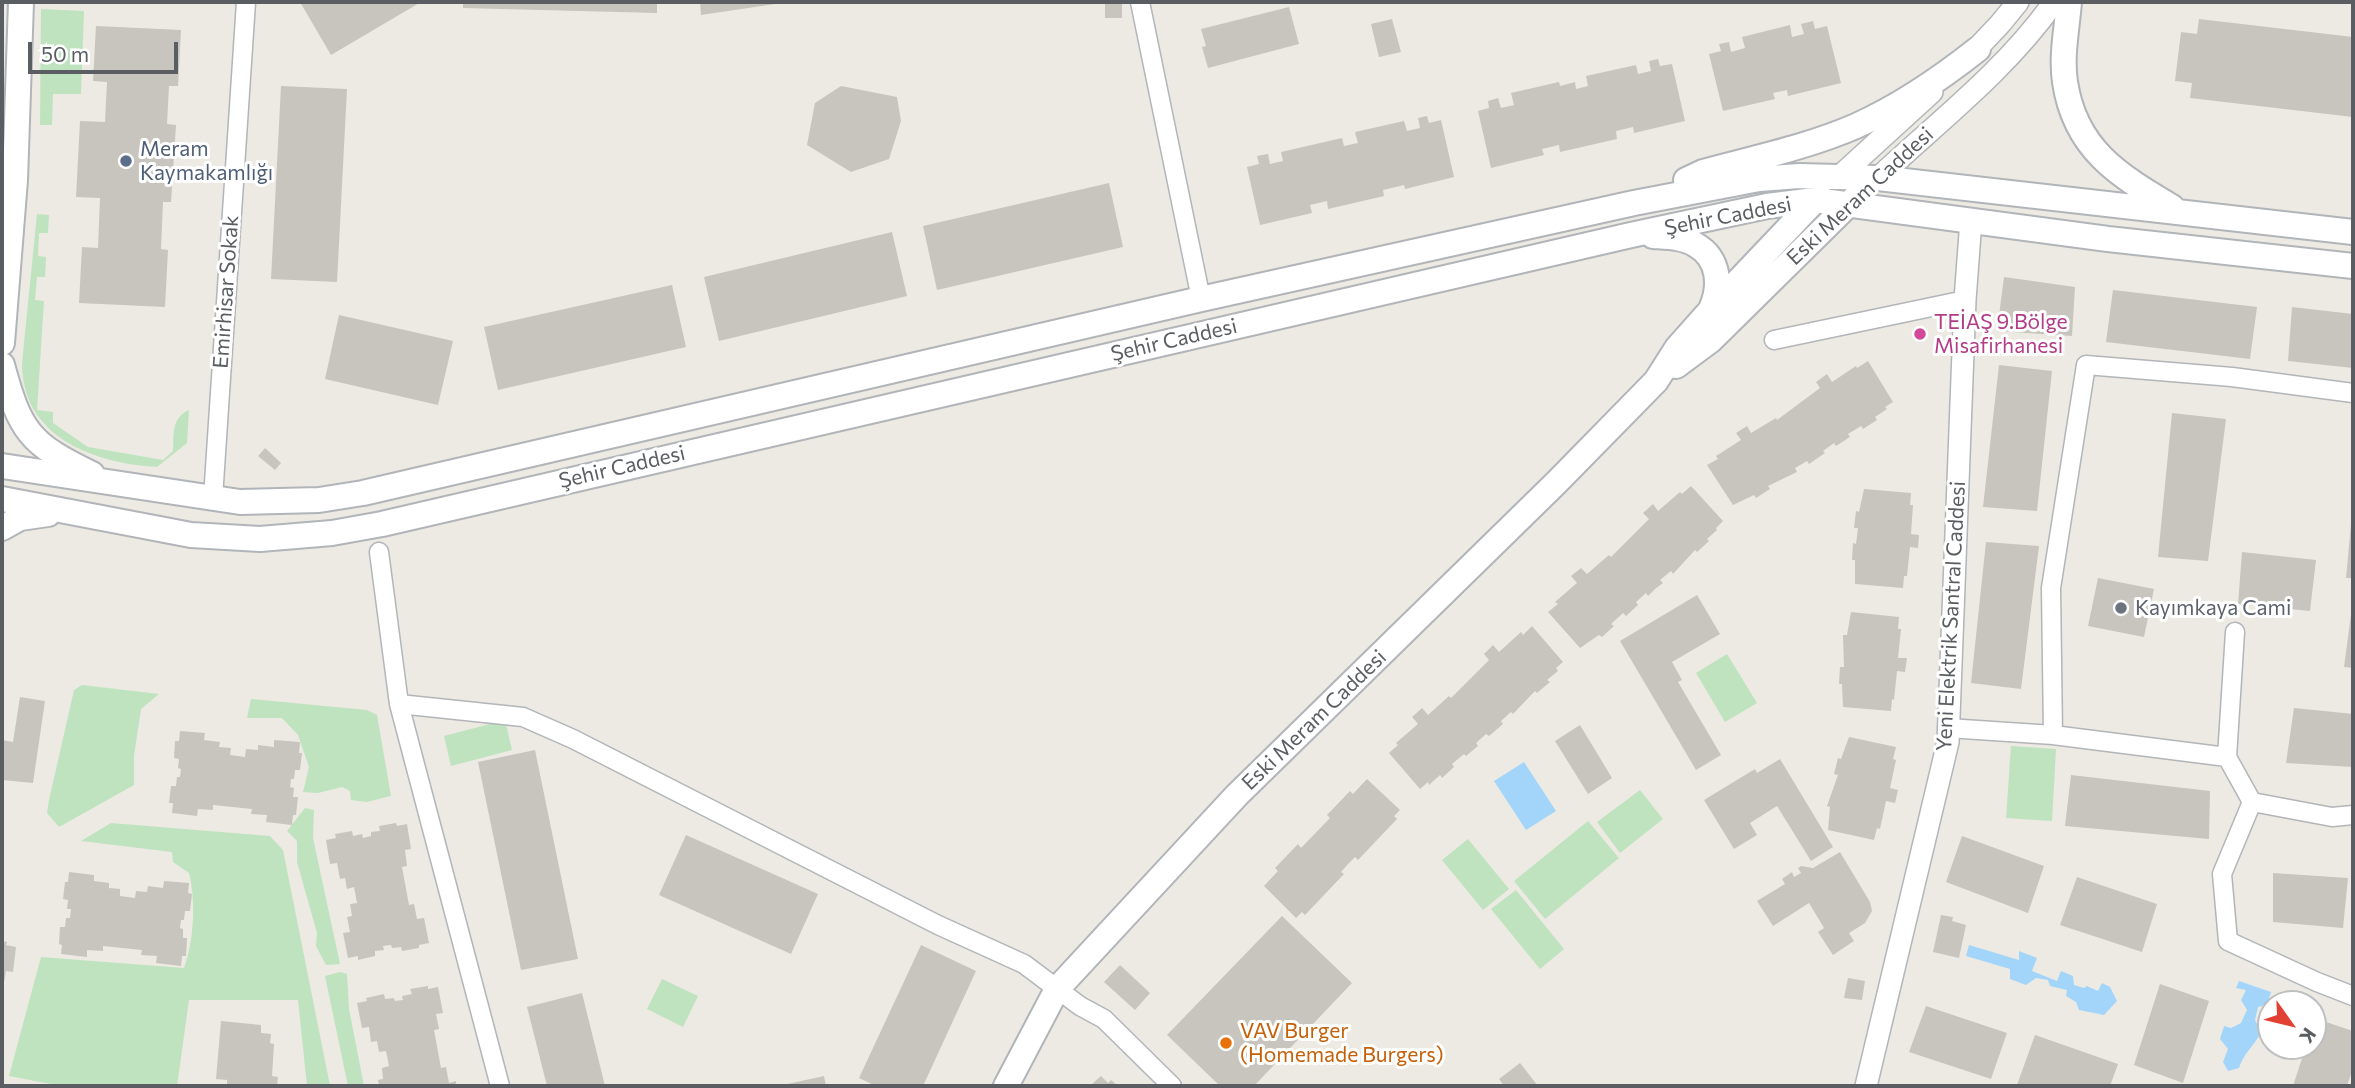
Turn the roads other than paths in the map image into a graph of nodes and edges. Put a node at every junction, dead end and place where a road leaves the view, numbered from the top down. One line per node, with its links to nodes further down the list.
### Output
1 (21, 2): 22 (main road)
2 (246, 2): 28 (street, Emirhisar Sokak)
3 (1140, 2): 18 (street)
4 (2018, 2): 7 (street, Eski Meram Caddesi)
5 (2054, 2): 9 (street, Eski Meram Caddesi)
6 (2069, 2): 13 (main road)
7 (1978, 48): 8 (street, Eski Meram Caddesi); 11 (main road)
8 (1840, 176): 9 (main road, Şehir Caddesi); 10 (main road, Eski Meram Caddesi); 11 (main road, Şehir Caddesi)
9 (1878, 178): 12 (main road, Eski Meram Caddesi); 13 (main road, Şehir Caddesi)
10 (1815, 200): 12 (main road, Şehir Caddesi); 16 (main road, Şehir Caddesi); 20 (main road, Eski Meram Caddesi)
11 (1634, 202): 18 (main road, Şehir Caddesi)
12 (1849, 204): 14 (main road, Şehir Caddesi); 24 (main road, Eski Meram Caddesi)
13 (2178, 211): 15 (main road, Şehir Caddesi)
14 (1971, 220): 17 (main road, Şehir Caddesi); 19 (street, Yeni Elektrik Santral Caddesi)
15 (2353, 232)
16 (1631, 235): 20 (main road); 30 (main road, Şehir Caddesi)
17 (2353, 266)
18 (1201, 299): 28 (main road, Şehir Caddesi)
19 (1965, 300): 21 (street); 35 (street, Yeni Elektrik Santral Caddesi)
20 (1709, 312): 24 (main road, Eski Meram Caddesi)
21 (1774, 340)
22 (2, 343)
23 (2, 365): 27 (main road)
24 (1656, 381): 40 (main road, Eski Meram Caddesi)
25 (2353, 393): 36 (street)
26 (2, 466): 27 (main road, Şehir Caddesi)
27 (114, 485): 28 (main road, Şehir Caddesi)
28 (213, 498)
29 (2, 499): 30 (main road, Şehir Caddesi)
30 (73, 511): 31 (main road)
31 (2, 528)
32 (379, 552): 34 (street)
33 (2235, 632): 37 (street)
34 (399, 704): 40 (street); 42 (street)
35 (1948, 728): 36 (street); 45 (street, Yeni Elektrik Santral Caddesi)
36 (2053, 735): 37 (street)
37 (2227, 757): 38 (street)
38 (2252, 802): 39 (street); 41 (street)
39 (2353, 815)
40 (1056, 989): 43 (main road, Eski Meram Caddesi); 44 (street)
41 (2353, 996)
42 (500, 1086)
43 (1006, 1086)
44 (1172, 1086)
45 (1866, 1086)

